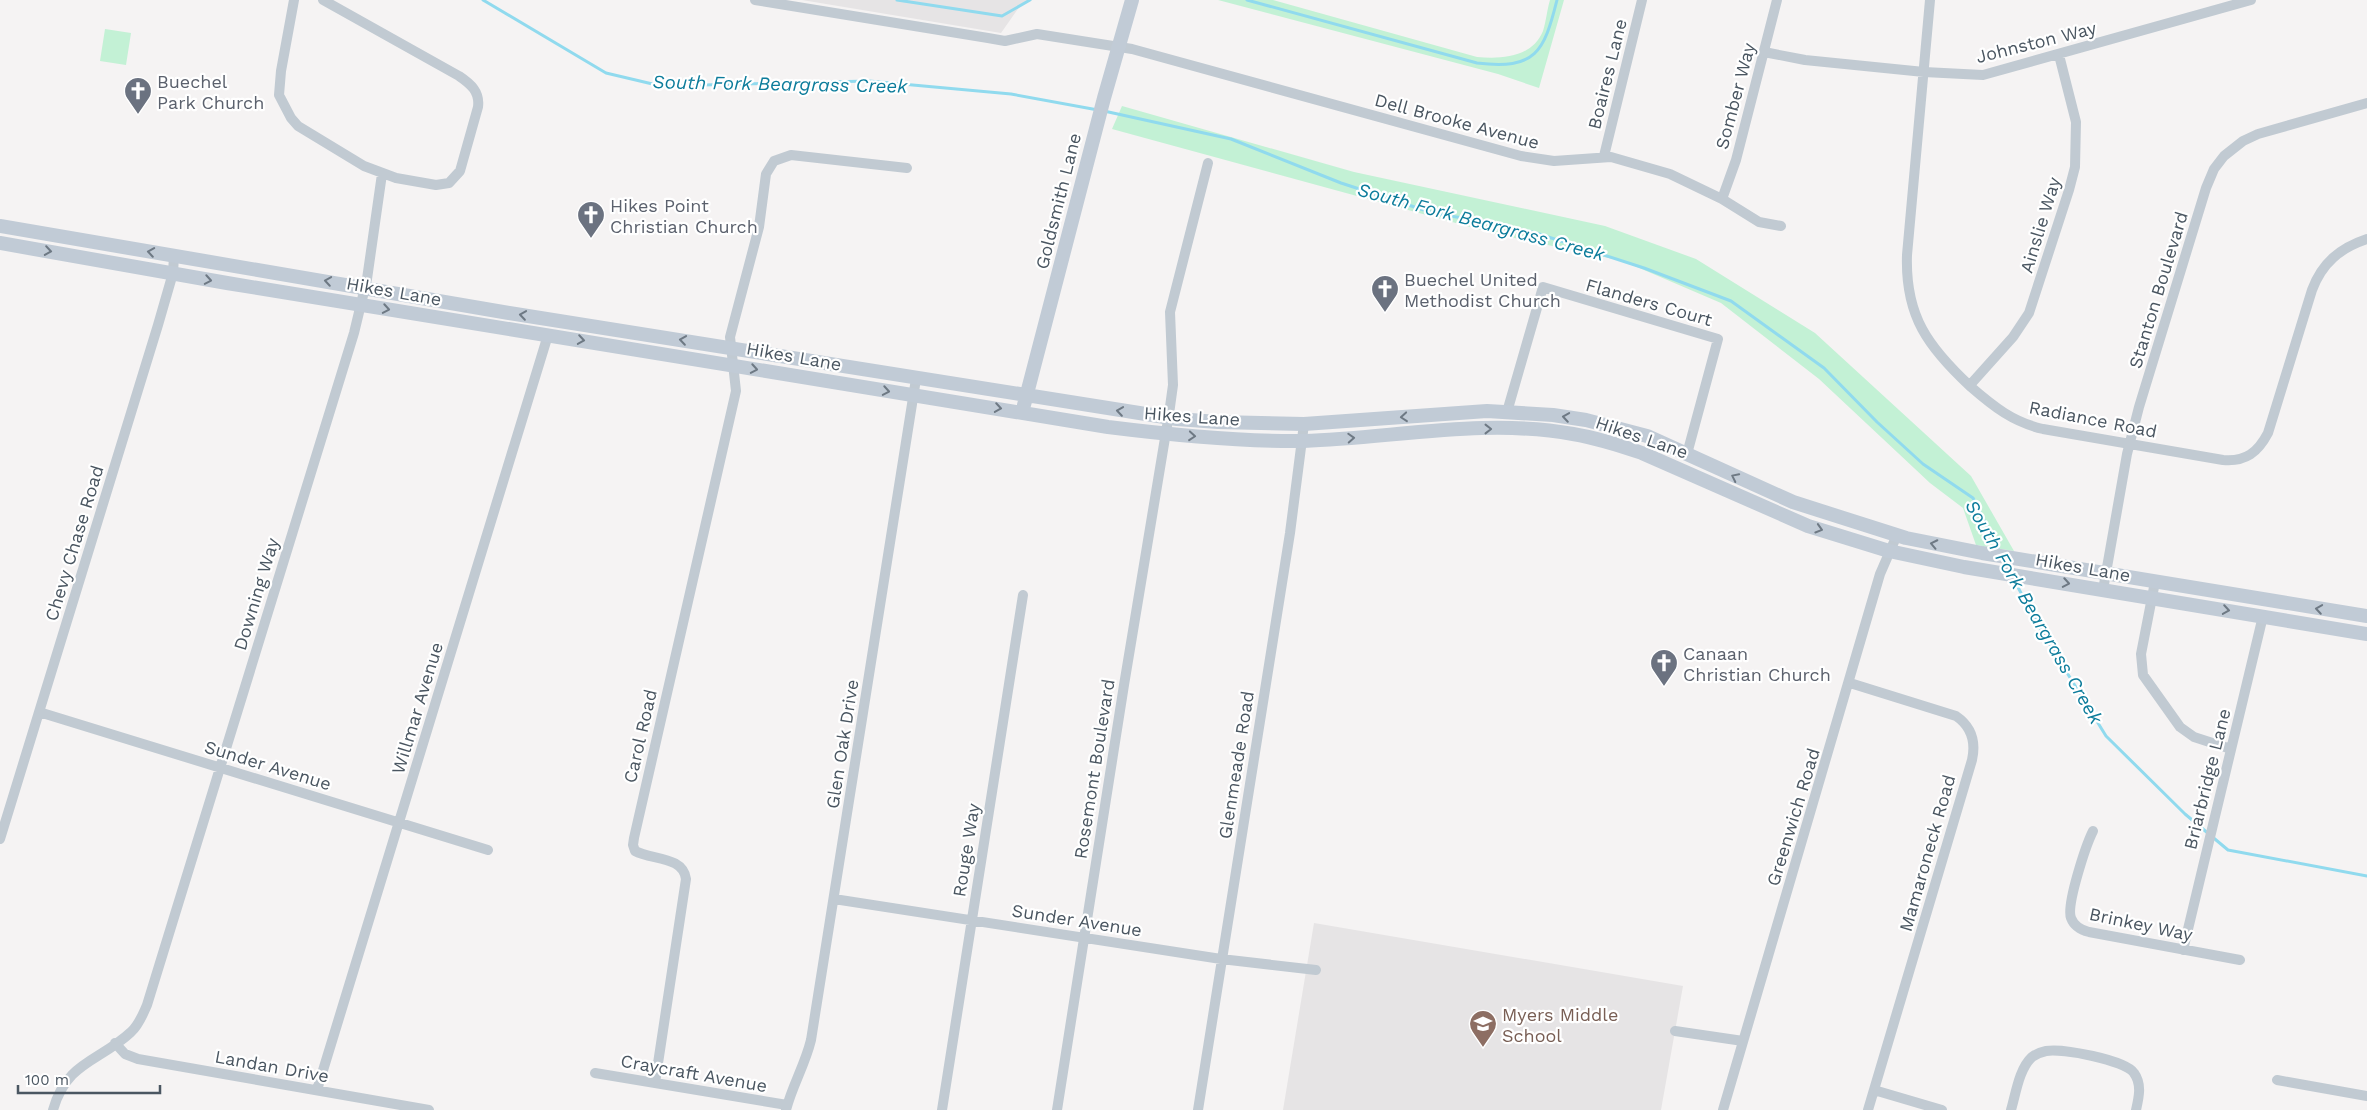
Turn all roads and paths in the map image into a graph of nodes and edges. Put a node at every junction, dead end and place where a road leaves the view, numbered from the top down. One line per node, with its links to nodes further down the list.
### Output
1 (294, 0): 17 (street)
2 (323, 0): 17 (street)
3 (756, 0): 9 (street, Dell Brooke Avenue)
4 (1132, 0): 9 (main road, Goldsmith Lane)
5 (1642, 0): 14 (street, Boaires Lane)
6 (1777, 0): 10 (street, Somber Way)
7 (1930, 0): 12 (street, Radiance Road)
8 (2251, 0): 11 (street, Johnston Way)
9 (1120, 46): 14 (street, Dell Brooke Avenue); 33 (main road, Goldsmith Lane)
10 (1764, 52): 12 (street, Johnston Way); 18 (street, Somber Way)
11 (2059, 55): 12 (street, Johnston Way); 31 (street, Ainslie Way)
12 (1924, 72): 31 (street, Radiance Road)
13 (2367, 103): 40 (street, Stanton Boulevard)
14 (1604, 156): 18 (street, Dell Brooke Avenue)
15 (1208, 163): 36 (street, Rosemont Boulevard)
16 (907, 168): 28 (street)
17 (382, 174): 25 (street, Downing Way)
18 (1722, 199): 20 (street, Dell Brooke Avenue)
19 (1, 226): 22 (street); 23 (main road, Hikes Lane, one-way to 19)
20 (1781, 226)
21 (2367, 239): 40 (street, Radiance Road)
22 (0, 242): 24 (main road, Hikes Lane, one-way to 24)
23 (174, 256): 24 (street, Chevy Chase Road); 25 (main road, Hikes Lane, one-way to 23)
24 (173, 274): 26 (main road, Hikes Lane, one-way to 26); 53 (street, Chevy Chase Road)
25 (365, 287): 26 (street, Downing Way); 28 (main road, Hikes Lane, one-way to 25)
26 (361, 304): 27 (main road, Hikes Lane, one-way to 27); 55 (street, Downing Way)
27 (548, 335): 29 (main road, Hikes Lane, one-way to 29); 56 (street, Willmar Avenue)
28 (732, 348): 29 (street); 30 (main road, Hikes Lane)
29 (734, 365): 32 (main road, Hikes Lane, one-way to 32); 72 (street, Carol Road)
30 (916, 379): 32 (street, Glen Oak Drive); 33 (main road, Hikes Lane)
31 (1970, 386): 40 (street, Radiance Road)
32 (913, 396): 34 (main road, Hikes Lane, one-way to 34); 60 (street, Glen Oak Drive)
33 (1026, 396): 34 (main road, Goldsmith Lane); 36 (main road, Hikes Lane, one-way to 33)
34 (1022, 412): 38 (main road, Hikes Lane)
35 (1507, 412): 37 (main road, Hikes Lane, one-way to 37); 41 (main road, Hikes Lane, one-way to 35); 41 (street, Flanders Court)
36 (1168, 418): 37 (main road, Hikes Lane); 38 (street, Rosemont Boulevard)
37 (1304, 424): 39 (street, Glenmeade Road)
38 (1164, 434): 39 (main road, Hikes Lane, one-way to 39); 62 (street, Rosemont Boulevard)
39 (1303, 441): 43 (main road, Hikes Lane, one-way to 43); 64 (street, Glenmeade Road)
40 (2130, 444): 44 (street, Stanton Boulevard)
41 (1687, 454): 42 (main road, Hikes Lane, one-way to 41)
42 (1897, 535): 43 (street, Greenwich Road); 44 (main road, Hikes Lane, one-way to 42)
43 (1889, 551): 46 (main road, Hikes Lane, one-way to 46); 52 (street, Greenwich Road)
44 (2106, 574): 45 (main road, Hikes Lane); 46 (street, Stanton Boulevard)
45 (2155, 582): 48 (street); 50 (main road, Hikes Lane, one-way to 45)
46 (2103, 590): 48 (main road, Hikes Lane)
47 (1023, 595): 61 (street, Rouge Way)
48 (2152, 599): 49 (main road, Hikes Lane, one-way to 49); 54 (street)
49 (2263, 616): 51 (main road, Hikes Lane); 54 (street, Briarbridge Lane)
50 (2367, 616)
51 (2367, 634)
52 (1850, 683): 68 (street, Greenwich Road); 74 (street, Mamaroneck Road)
53 (39, 712): 55 (street, Sunder Avenue); 58 (street, Chevy Chase Road)
54 (2231, 749): 63 (street, Briarbridge Lane)
55 (220, 767): 56 (street, Sunder Avenue); 69 (street, Downing Way)
56 (400, 822): 59 (street, Sunder Avenue); 73 (street, Willmar Avenue)
57 (2093, 831): 63 (street, Brinkey Way)
58 (0, 839)
59 (488, 850)
60 (834, 898): 61 (street, Sunder Avenue); 76 (street, Glen Oak Drive)
61 (972, 920): 62 (street, Sunder Avenue); 79 (street, Rouge Way)
62 (1084, 937): 64 (street, Sunder Avenue); 80 (street, Rosemont Boulevard)
63 (2183, 950): 65 (street, Brinkey Way)
64 (1221, 959): 66 (street, Sunder Avenue); 81 (street, Glenmeade Road)
65 (2240, 960)
66 (1316, 970)
67 (1675, 1031): 68 (street)
68 (1743, 1041): 82 (street, Greenwich Road)
69 (115, 1043): 73 (street, Landan Drive); 77 (street, Downing Way)
70 (595, 1073): 72 (street, Craycraft Avenue)
71 (2277, 1080): 75 (street)
72 (654, 1083): 76 (street, Craycraft Avenue)
73 (317, 1090): 78 (street, Landan Drive)
74 (1874, 1090): 83 (street, Mamaroneck Road); 84 (street)
75 (2367, 1096)
76 (787, 1108)
77 (53, 1110)
78 (429, 1110)
79 (942, 1110)
80 (1057, 1110)
81 (1198, 1110)
82 (1723, 1110)
83 (1868, 1110)
84 (1942, 1110)
85 (2011, 1110): 86 (street)
86 (2136, 1110)

